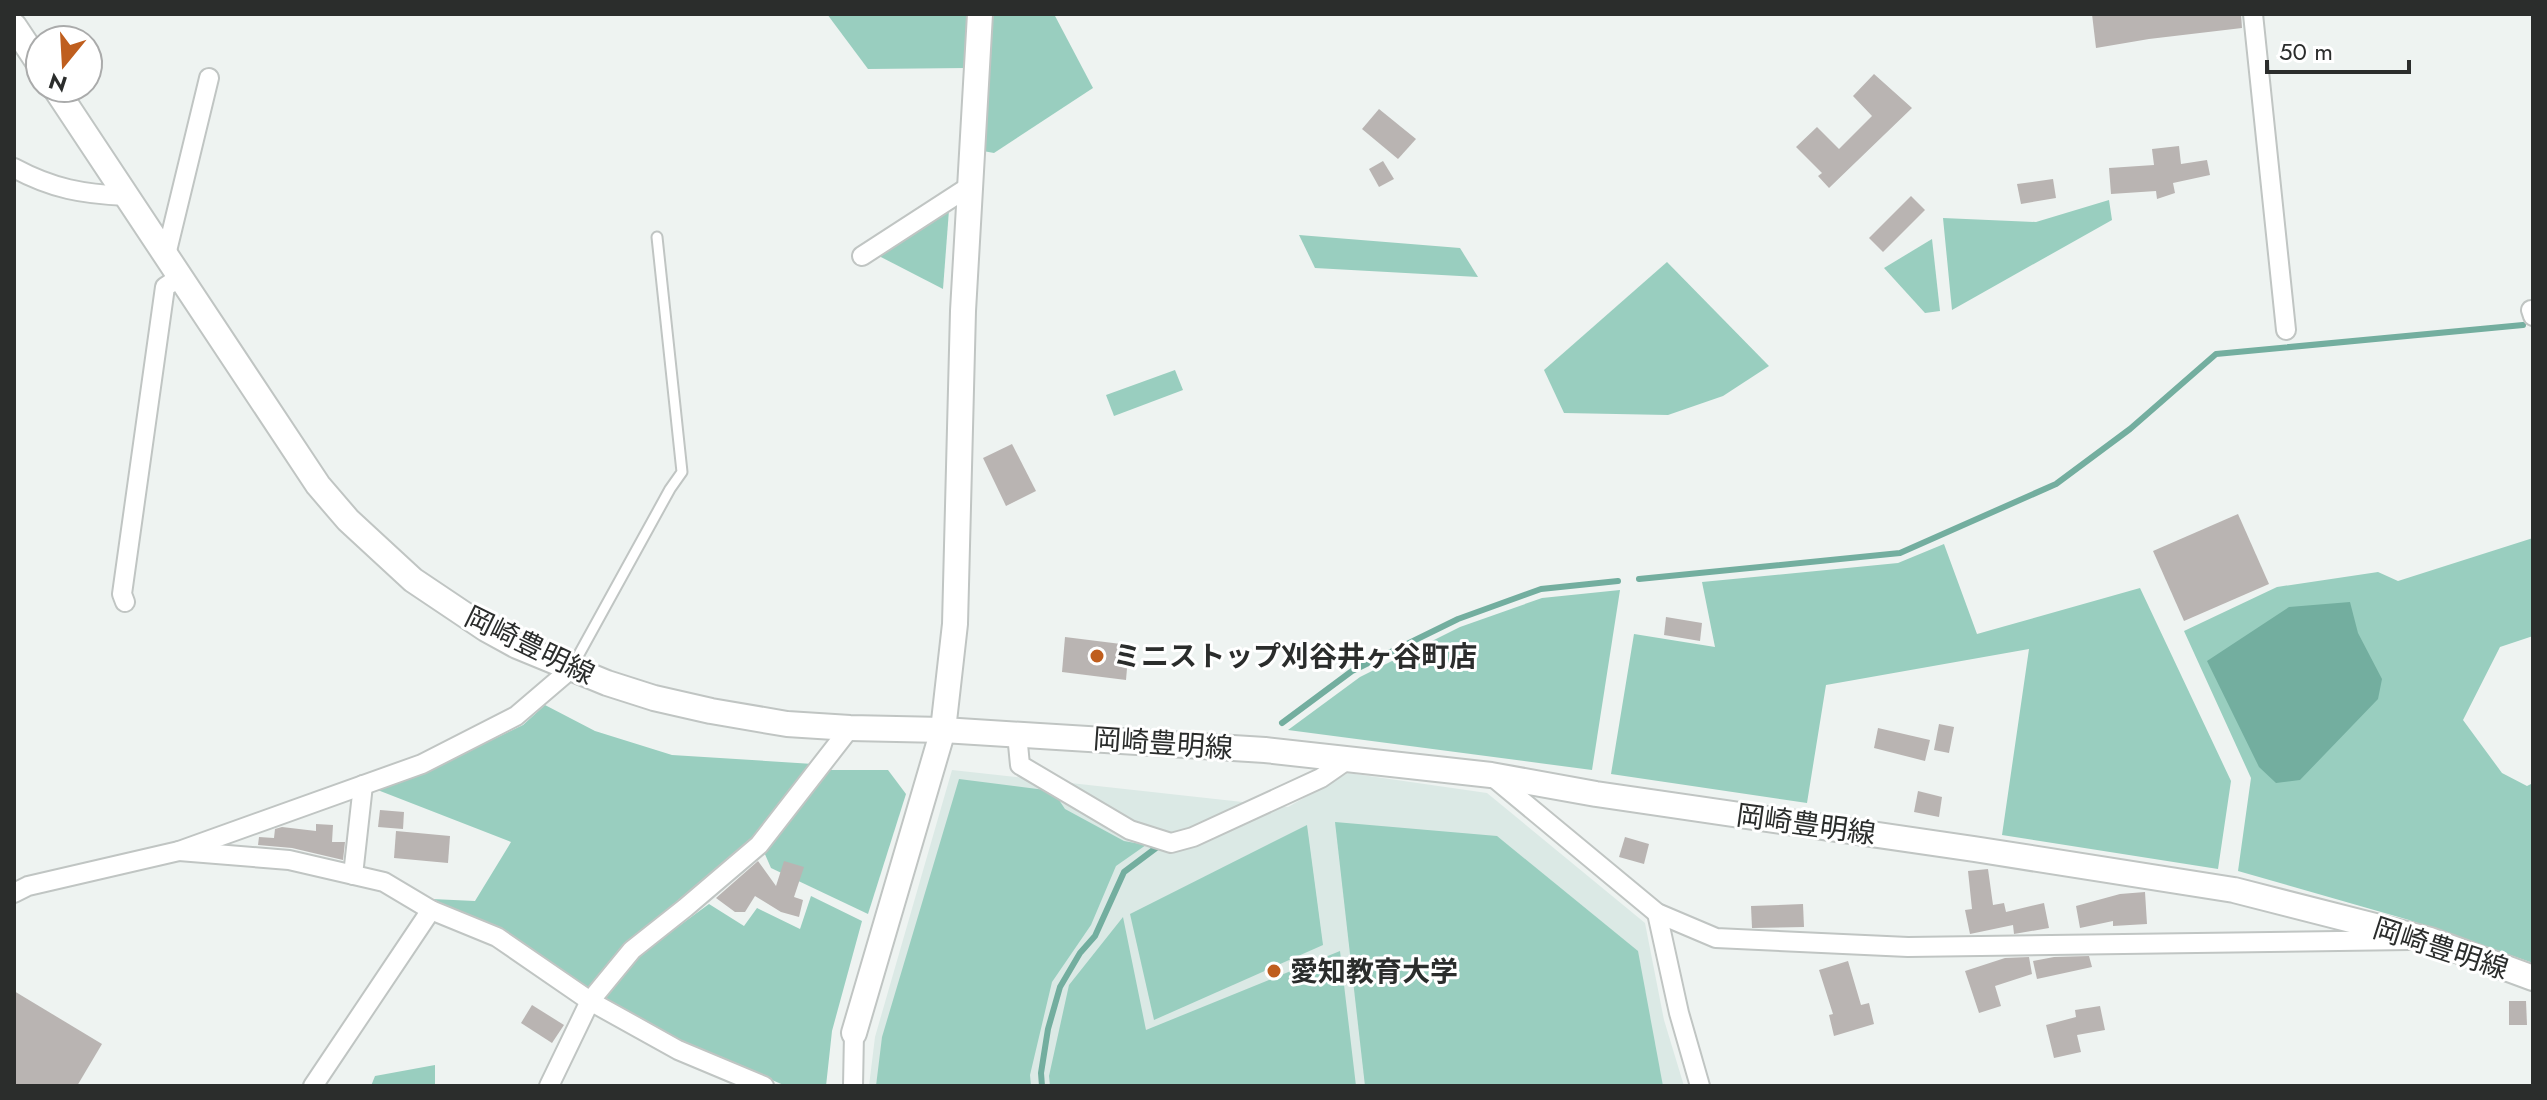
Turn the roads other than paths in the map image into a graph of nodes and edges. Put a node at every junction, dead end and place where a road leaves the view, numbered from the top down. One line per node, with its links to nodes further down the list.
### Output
1 (980, 14): 6 (main road)
2 (2253, 14): 12 (street)
3 (209, 78): 9 (street)
4 (66, 104): 7 (main road, 岡崎豊明線)
5 (14, 168): 7 (street)
6 (970, 186): 10 (street); 16 (main road)
7 (126, 196): 9 (main road, 岡崎豊明線)
8 (657, 237): 14 (lane)
9 (166, 255): 11 (main road, 岡崎豊明線)
10 (862, 256)
11 (180, 277): 13 (street); 14 (main road, 岡崎豊明線)
12 (2286, 330)
13 (125, 602)
14 (571, 669): 15 (main road, 岡崎豊明線); 20 (street)
15 (850, 728): 16 (main road, 岡崎豊明線); 28 (street)
16 (943, 730): 17 (main road, 岡崎豊明線); 29 (main road)
17 (1017, 734): 18 (main road, 岡崎豊明線); 18 (street)
18 (1347, 760): 19 (main road, 岡崎豊明線)
19 (1491, 775): 25 (street); 26 (main road, 岡崎豊明線)
20 (363, 785): 21 (street); 22 (street)
21 (179, 851): 22 (street); 23 (street)
22 (353, 875): 24 (street)
23 (14, 893)
24 (431, 910): 28 (street); 30 (street)
25 (1657, 913): 26 (street); 34 (street)
26 (2430, 940): 27 (main road, 岡崎豊明線)
27 (2533, 978)
28 (590, 1001): 31 (street); 32 (street)
29 (854, 1033): 33 (street)
30 (313, 1086)
31 (549, 1086)
32 (764, 1086)
33 (853, 1086)
34 (1700, 1086)

